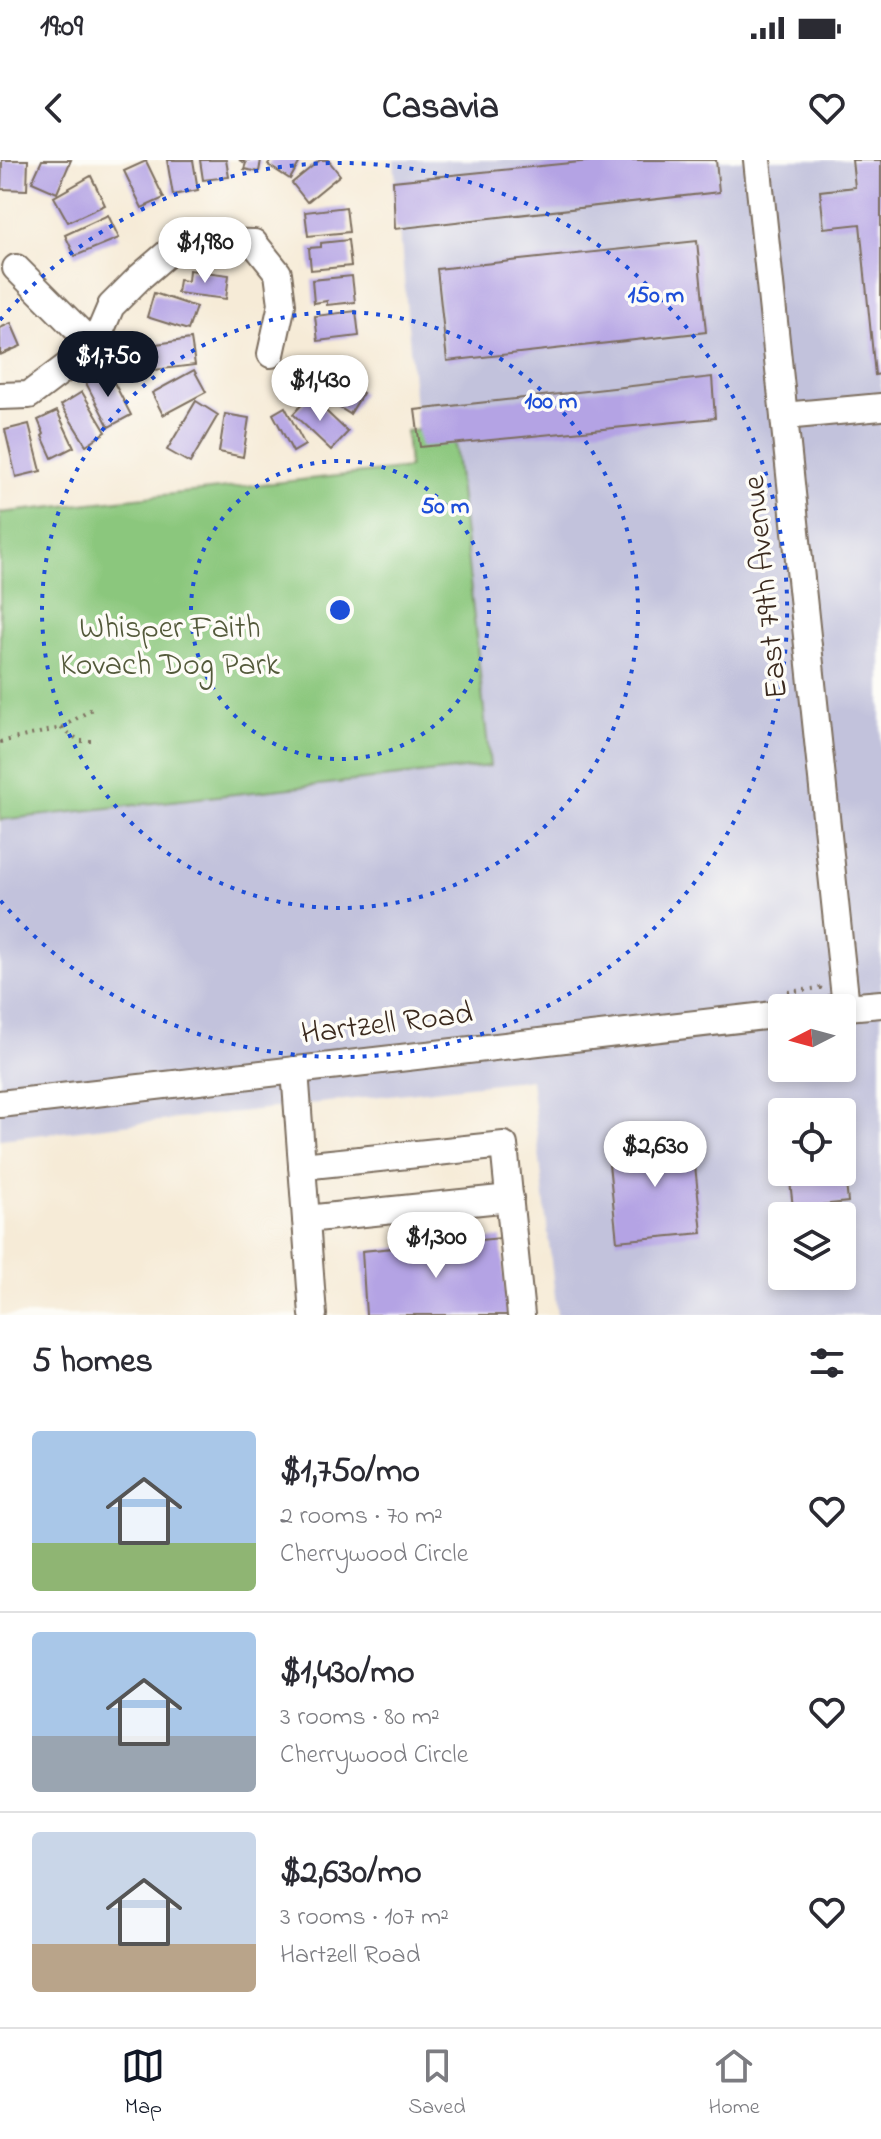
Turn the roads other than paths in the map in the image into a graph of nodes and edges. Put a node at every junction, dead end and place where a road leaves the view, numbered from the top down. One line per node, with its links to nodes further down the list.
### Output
1 (757, 160): 7 (street, East 79th Avenue)
2 (16, 268): 3 (street)
3 (94, 346): 4 (street); 5 (street)
4 (271, 354)
5 (0, 396)
6 (881, 407): 7 (street)
7 (784, 416): 8 (street, East 79th Avenue)
8 (839, 994)
9 (881, 1004): 10 (street)
10 (856, 1006)
11 (768, 1016): 12 (street, Hartzell Road)
12 (295, 1070): 13 (street, Hartzell Road); 14 (street)
13 (0, 1104)
14 (302, 1166): 15 (street); 16 (street)
15 (510, 1198): 16 (street); 18 (street)
16 (306, 1219): 17 (street)
17 (313, 1315)
18 (521, 1315)

